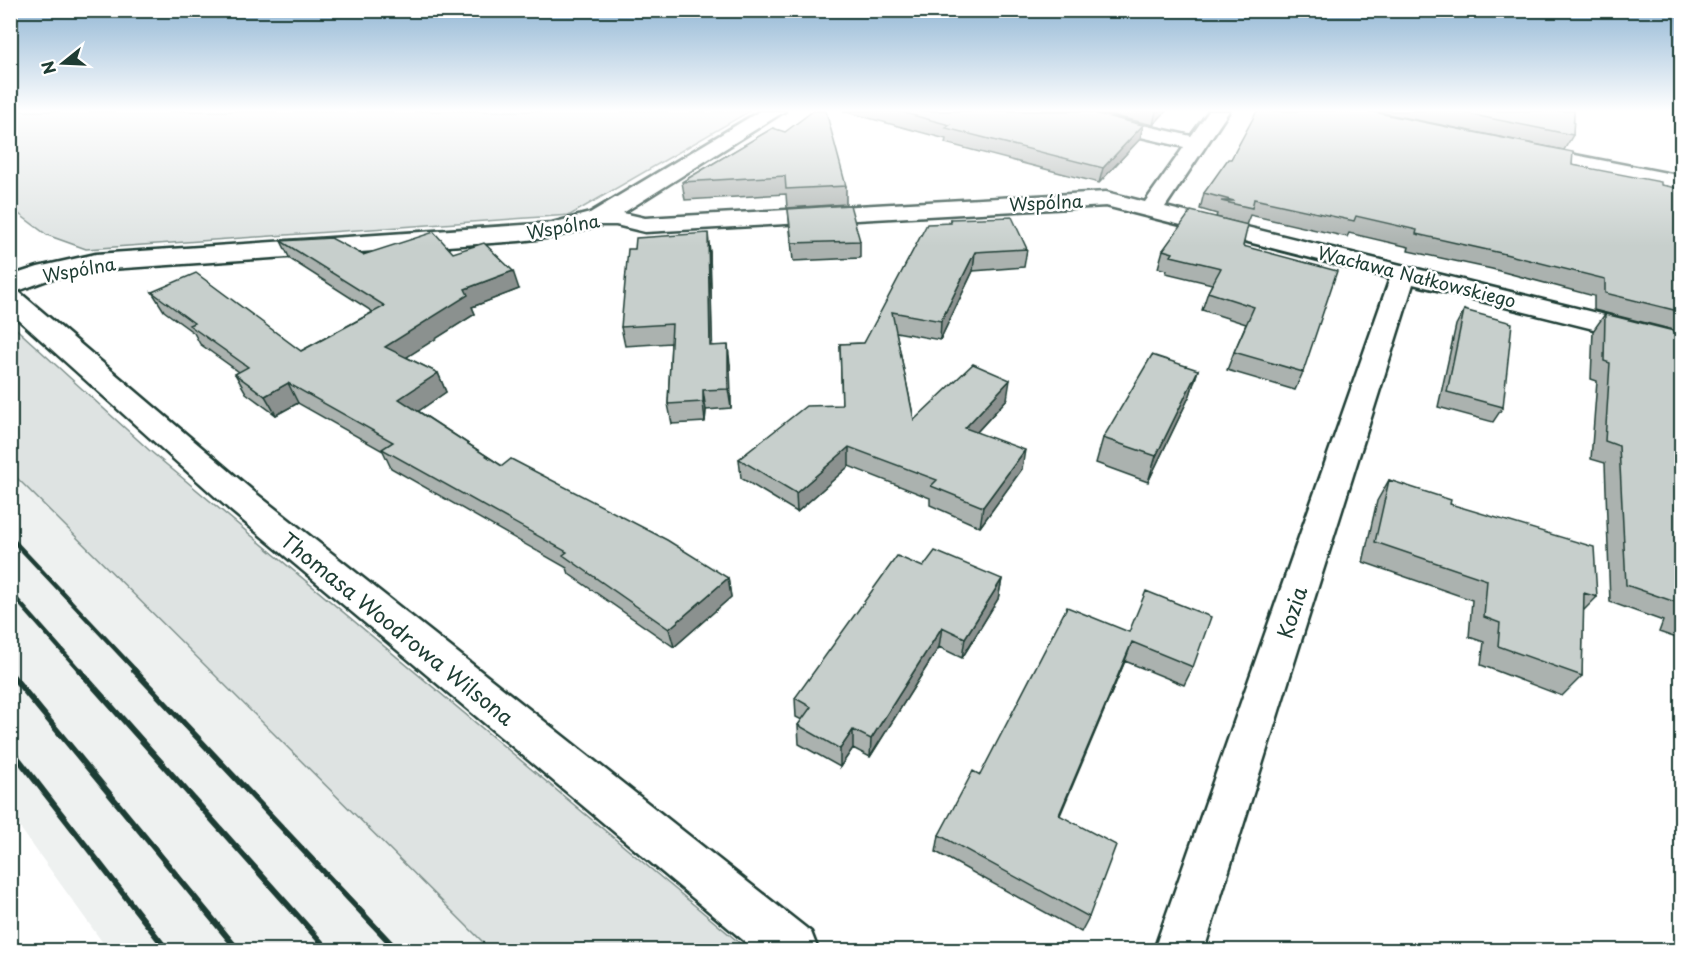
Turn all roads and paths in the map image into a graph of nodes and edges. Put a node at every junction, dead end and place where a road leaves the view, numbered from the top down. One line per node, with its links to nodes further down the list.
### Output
1 (701, 156): 6 (street)
2 (1189, 156): 5 (street)
3 (1545, 156): 4 (street)
4 (1682, 183)
5 (1152, 209): 6 (street, Wspólna); 7 (street, Wacława Nałkowskiego)
6 (598, 218): 8 (street, Wspólna)
7 (1404, 273): 10 (street, Wacława Nałkowskiego); 12 (street, Kozia)
8 (10, 285)
9 (10, 297): 11 (street, Thomasa Woodrowa Wilsona)
10 (1682, 343)
11 (793, 951)
12 (1179, 951)

